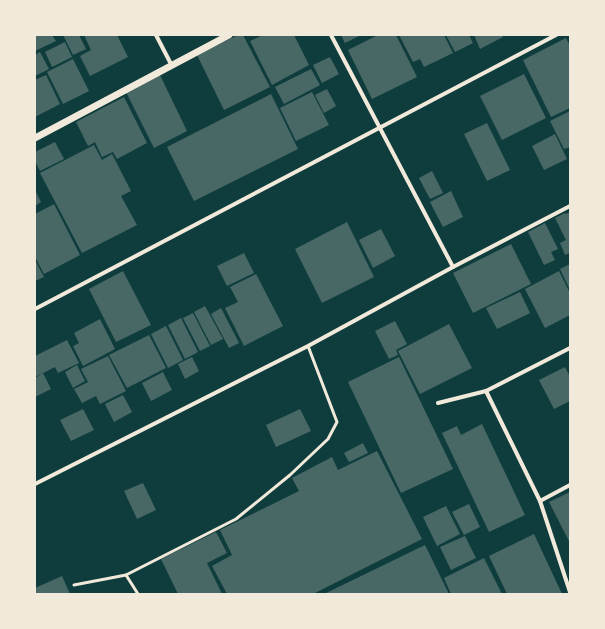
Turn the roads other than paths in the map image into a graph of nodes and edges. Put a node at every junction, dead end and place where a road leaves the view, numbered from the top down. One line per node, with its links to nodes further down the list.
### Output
1 (156, 35): 5 (street)
2 (229, 35): 5 (street)
3 (331, 35): 6 (street)
4 (556, 35): 6 (street)
5 (172, 66): 7 (street)
6 (380, 127): 9 (street); 10 (street)
7 (35, 137)
8 (570, 206): 9 (street)
9 (453, 267): 11 (street)
10 (35, 309)
11 (308, 346): 15 (street); 18 (lane)
12 (570, 348): 13 (street)
13 (486, 391): 14 (street); 17 (street)
14 (438, 403)
15 (35, 484)
16 (570, 485): 17 (street)
17 (540, 501): 20 (street)
18 (126, 575): 19 (lane); 21 (lane)
19 (74, 585)
20 (570, 592)
21 (138, 594)

